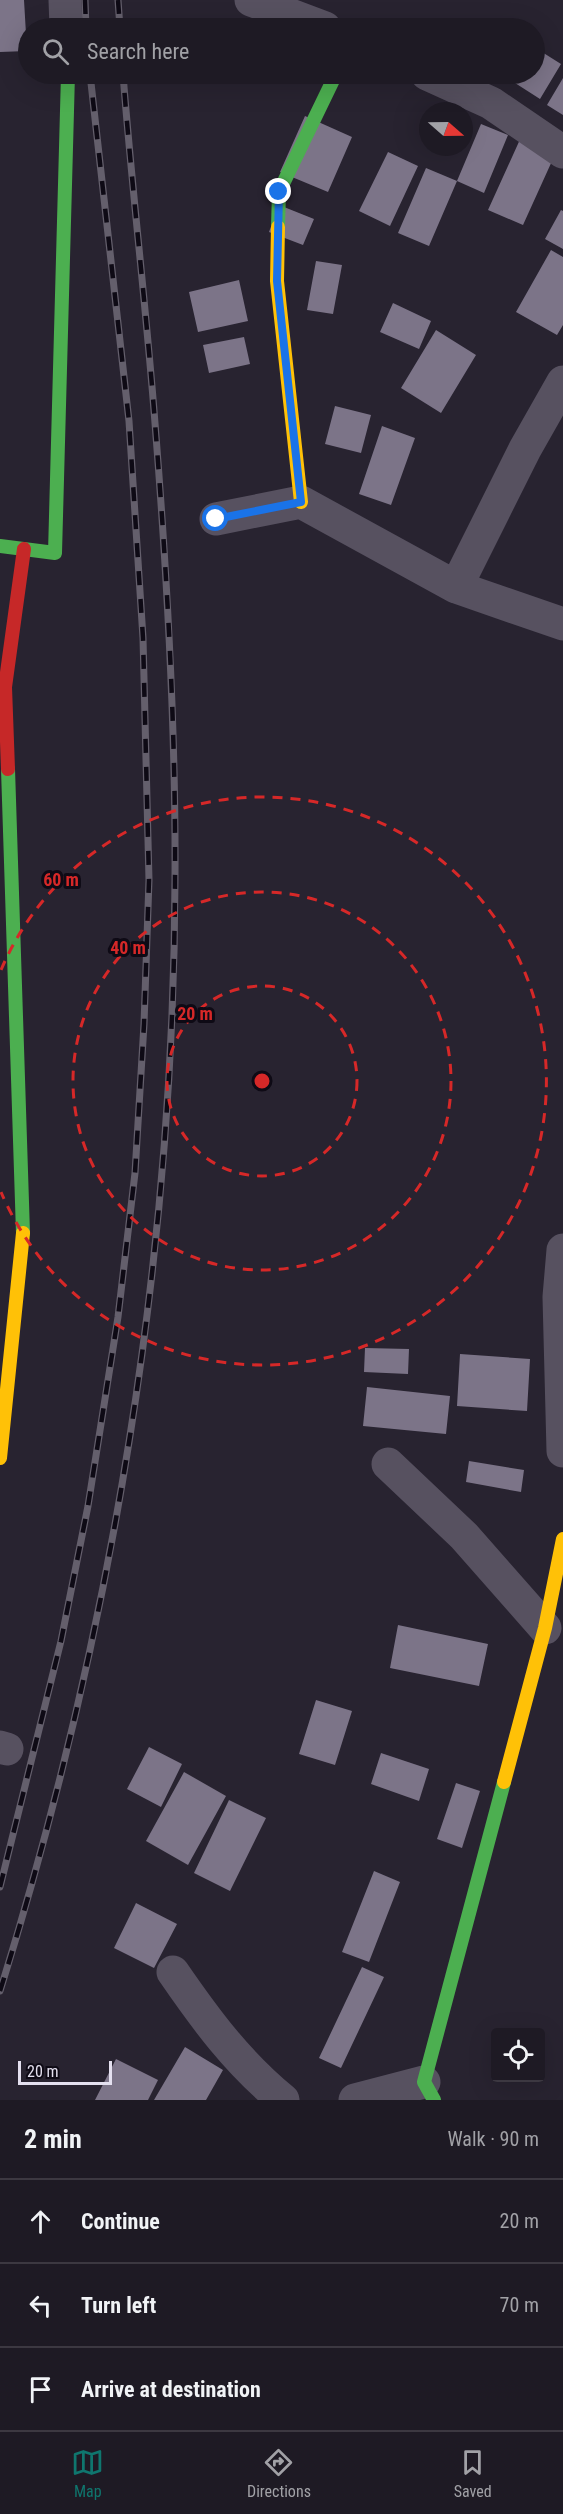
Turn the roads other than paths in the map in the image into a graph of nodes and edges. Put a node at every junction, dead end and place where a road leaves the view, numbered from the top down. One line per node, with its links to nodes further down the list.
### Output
1 (65, 0): 3 (street)
2 (251, 0): 4 (street)
3 (66, 18)
4 (299, 18)
5 (68, 84): 13 (street)
6 (331, 84): 10 (street)
7 (448, 84): 8 (street)
8 (563, 152)
9 (563, 382): 14 (street)
10 (301, 502): 11 (street); 14 (street)
11 (216, 519)
12 (0, 546): 13 (street)
13 (24, 549): 18 (street)
14 (456, 587): 15 (street)
15 (563, 624)
16 (563, 1250): 17 (street)
17 (563, 1451)
18 (0, 1458)
19 (388, 1464): 21 (street)
20 (563, 1539): 21 (street)
21 (545, 1628): 23 (street)
22 (173, 1972): 24 (street)
23 (429, 2091): 25 (street)
24 (283, 2100)
25 (355, 2100)

